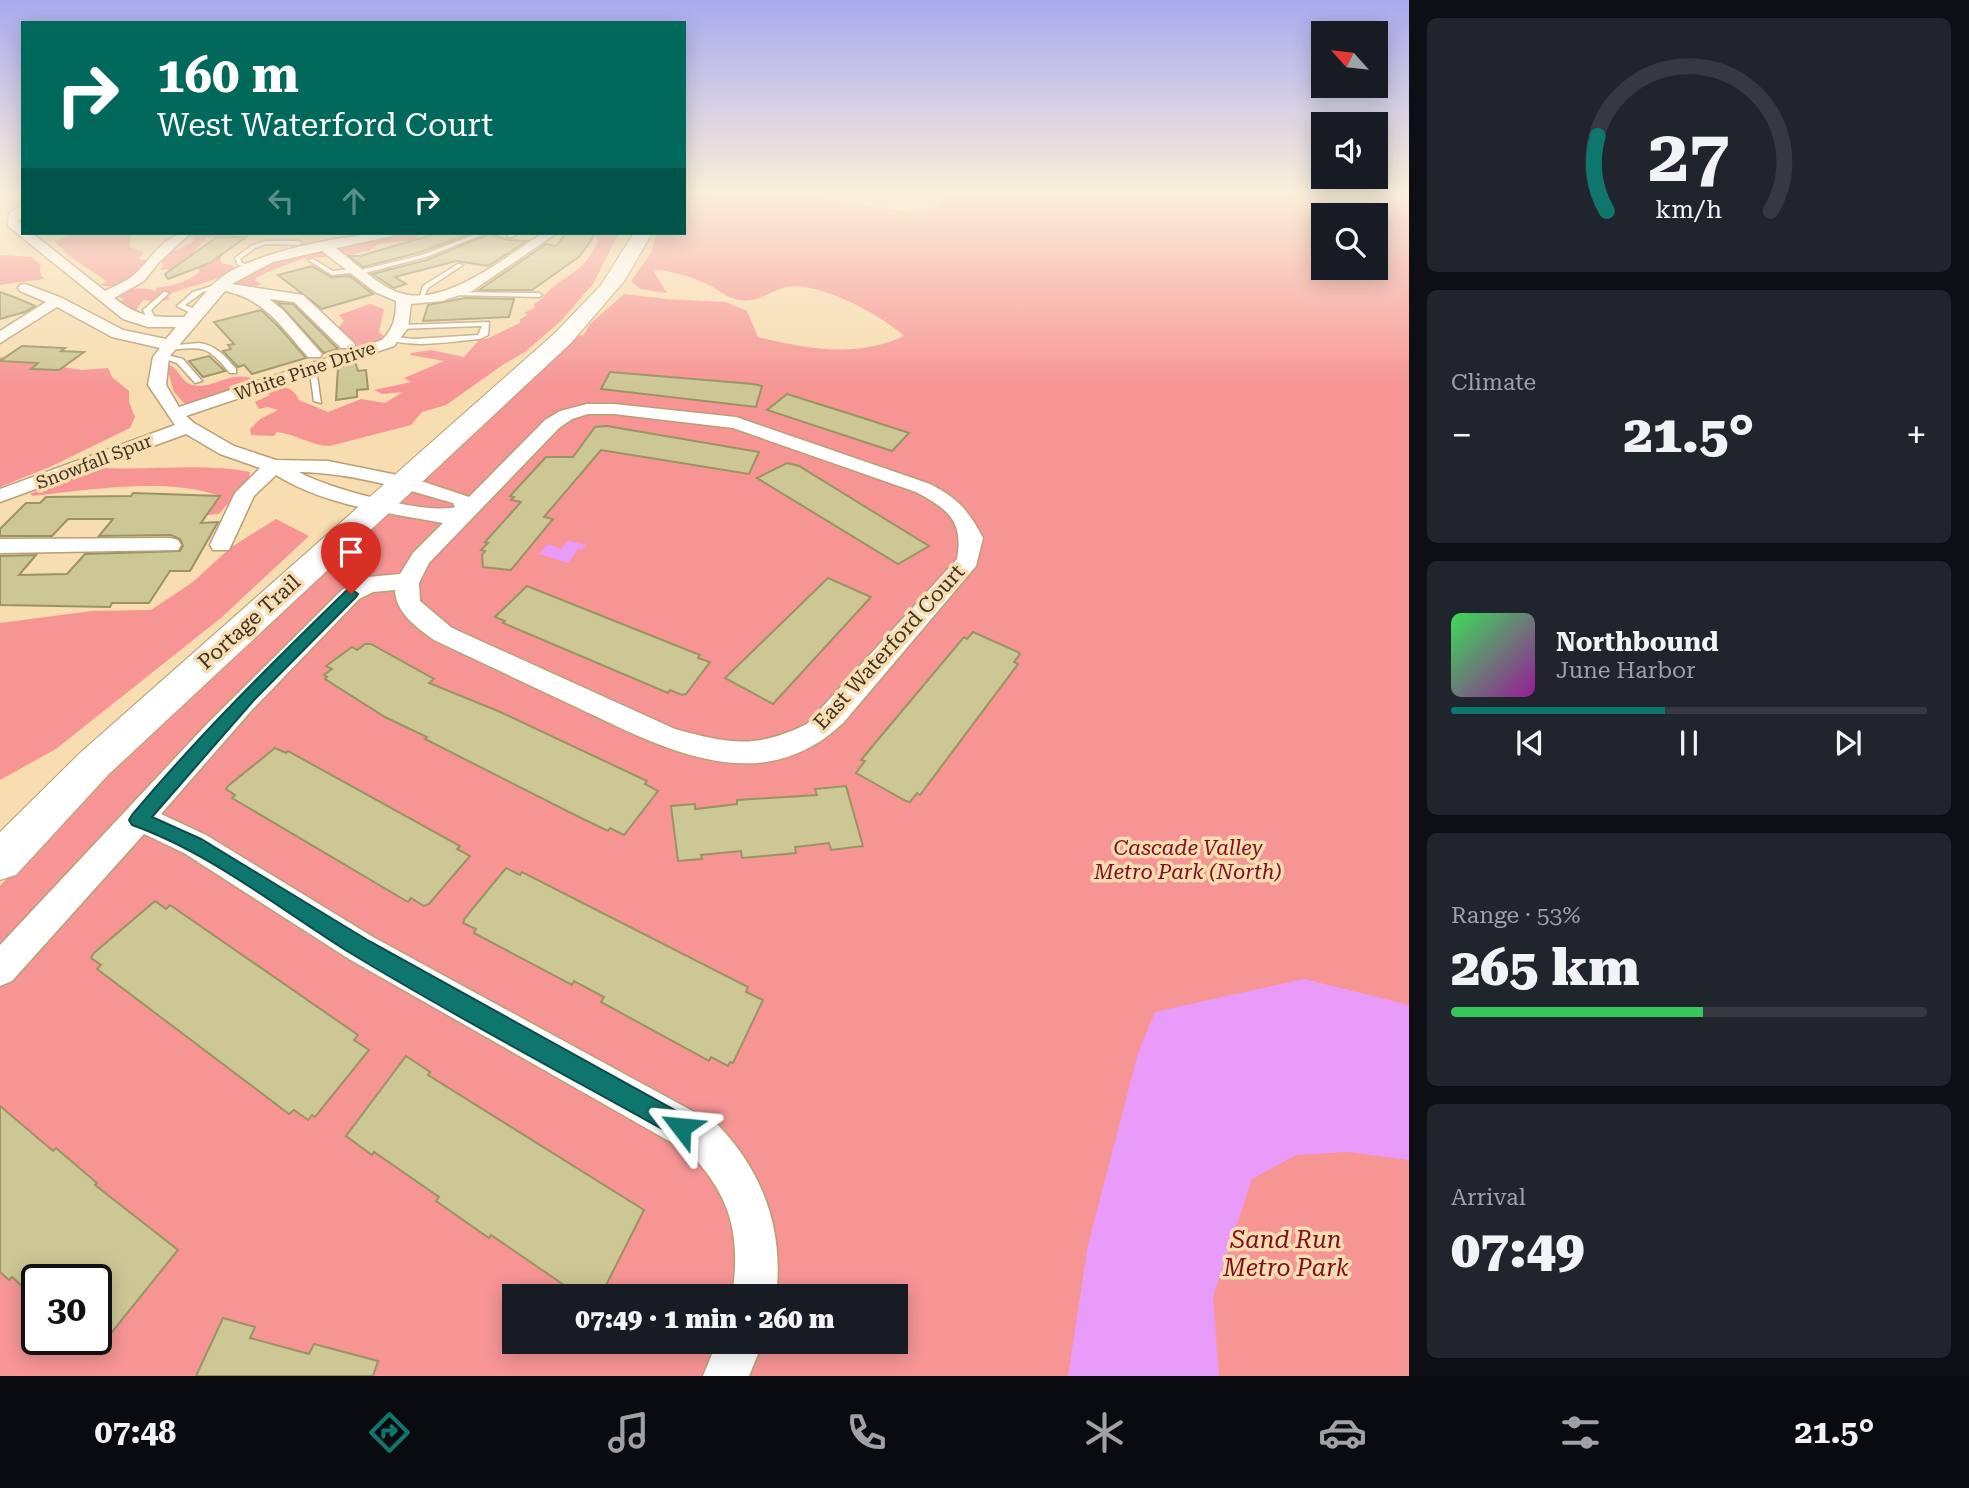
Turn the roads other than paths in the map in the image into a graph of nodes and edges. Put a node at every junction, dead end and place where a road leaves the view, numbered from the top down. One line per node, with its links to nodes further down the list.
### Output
1 (56, 258): 19 (street)
2 (156, 258): 19 (street)
3 (238, 258): 11 (lane)
4 (271, 258): 11 (street)
5 (344, 258): 12 (street)
6 (415, 258): 12 (lane)
7 (514, 258): 17 (street)
8 (630, 258): 35 (main road, Portage Trail)
9 (311, 260): 12 (lane)
10 (460, 265): 21 (lane)
11 (252, 267): 13 (street)
12 (360, 271): 20 (street)
13 (223, 285): 15 (street); 23 (street)
14 (24, 288): 22 (street)
15 (251, 292): 27 (street); 29 (street)
16 (166, 293): 24 (lane)
17 (452, 294): 18 (lane); 21 (street)
18 (539, 295)
19 (104, 297): 24 (street)
20 (402, 298): 21 (street); 25 (street, White Pine Drive)
21 (421, 298)
22 (57, 301): 26 (street); 28 (street)
23 (192, 318): 24 (street); 28 (street)
24 (153, 322)
25 (397, 333): 25 (lane); 29 (street, White Pine Drive)
26 (0, 338)
27 (347, 345)
28 (167, 349): 30 (lane); 31 (lane); 33 (street)
29 (313, 361): 32 (lane); 33 (street, White Pine Drive)
30 (233, 371)
31 (198, 381)
32 (318, 401)
33 (180, 420): 34 (street); 36 (street, Snowfall Spur)
34 (274, 466): 35 (street); 35 (street); 39 (street)
35 (392, 494): 37 (street); 37 (street); 43 (main road, Portage Trail)
36 (2, 502)
37 (468, 510): 41 (street, East Waterford Court); 41 (street, East Waterford Court)
38 (170, 545): 40 (street)
39 (221, 545)
40 (0, 546)
41 (406, 581): 42 (street)
42 (138, 820): 44 (street); 45 (street)
43 (0, 861)
44 (0, 969)
45 (756, 1284)
46 (735, 1354): 47 (street)
47 (726, 1376)

